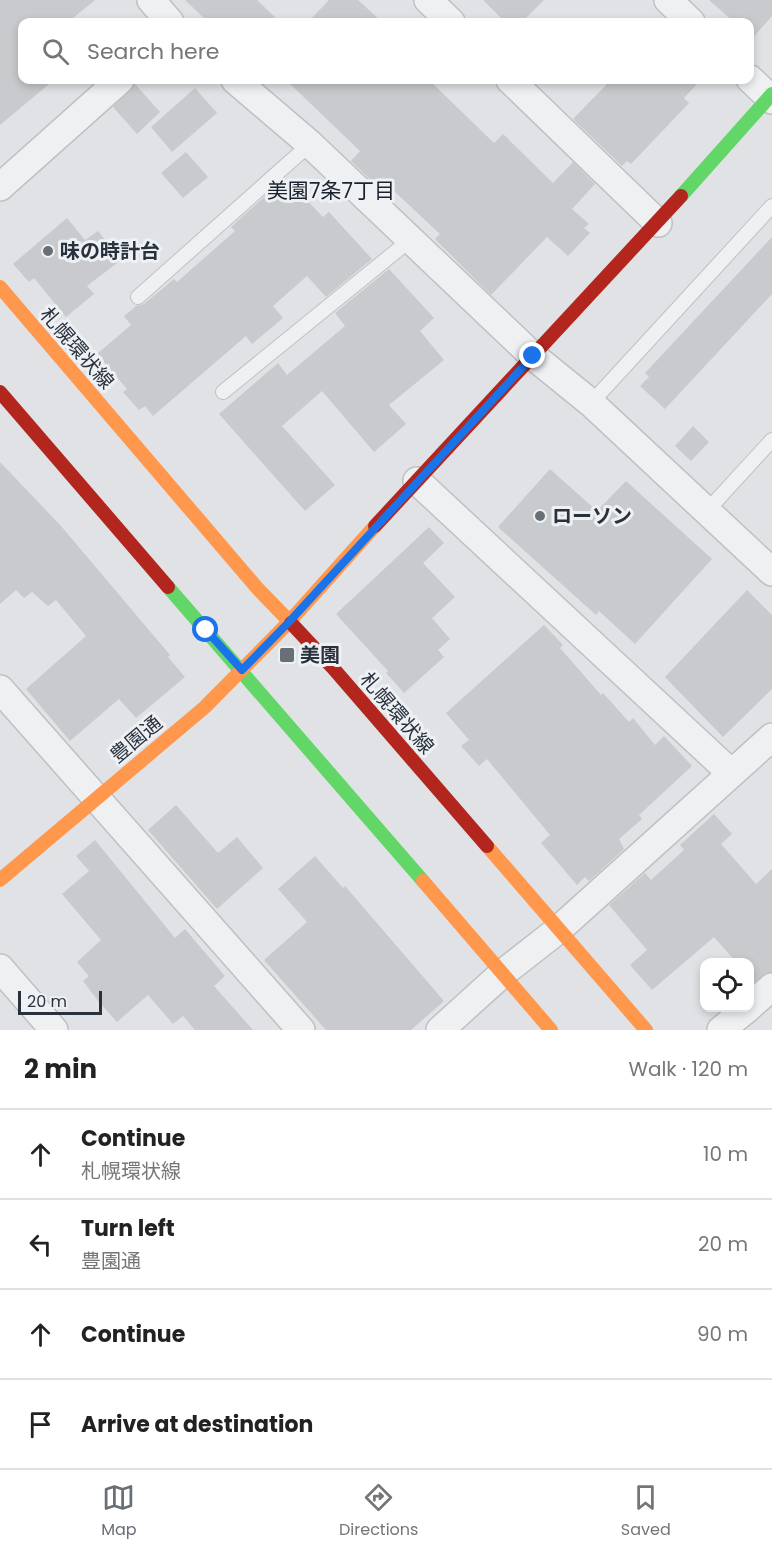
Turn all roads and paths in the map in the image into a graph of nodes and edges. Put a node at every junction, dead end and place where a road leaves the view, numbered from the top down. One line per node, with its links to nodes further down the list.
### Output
1 (152, 0): 4 (street)
2 (428, 0): 5 (street)
3 (668, 0): 6 (street)
4 (167, 18)
5 (447, 18)
6 (687, 18)
7 (754, 82): 11 (street)
8 (116, 84): 13 (street)
9 (240, 84): 12 (street)
10 (514, 84): 15 (street)
11 (771, 97): 15 (main road, 豊園通)
12 (310, 144): 16 (street); 18 (lane)
13 (0, 187)
14 (772, 206): 22 (lane)
15 (658, 223): 19 (main road, 豊園通)
16 (410, 240): 19 (street); 21 (lane)
17 (0, 287): 27 (main road, 札幌環状線)
18 (138, 297)
19 (533, 356): 22 (street); 24 (main road, 豊園通)
20 (0, 392): 28 (main road)
21 (223, 392)
22 (591, 403): 25 (street)
23 (772, 440): 25 (lane)
24 (417, 481): 27 (main road, 豊園通); 31 (street)
25 (706, 512): 26 (street)
26 (772, 572)
27 (289, 622): 28 (main road, 豊園通); 34 (main road, 札幌環状線)
28 (242, 670): 32 (main road, 豊園通); 36 (main road)
29 (0, 688): 32 (street)
30 (772, 737): 31 (street)
31 (731, 773): 34 (street)
32 (97, 797): 33 (main road, 豊園通); 41 (street)
33 (0, 880)
34 (558, 930): 36 (street); 44 (main road, 札幌環状線)
35 (0, 968): 40 (street)
36 (502, 973): 42 (street); 43 (main road)
37 (772, 987): 38 (street)
38 (754, 1003)
39 (743, 1012): 45 (street)
40 (54, 1030)
41 (301, 1030)
42 (440, 1030)
43 (552, 1030)
44 (646, 1030)
45 (721, 1030)

